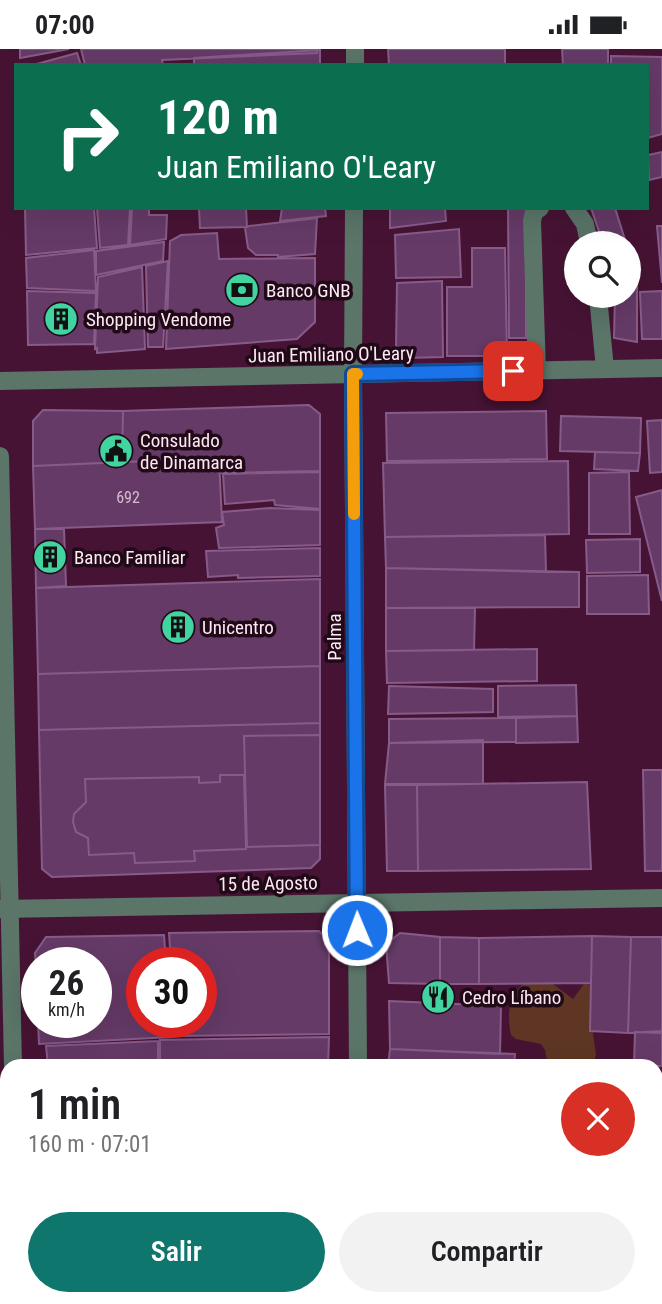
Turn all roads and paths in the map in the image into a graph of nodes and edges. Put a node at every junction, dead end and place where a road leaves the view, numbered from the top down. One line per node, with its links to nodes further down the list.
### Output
1 (354, 210): 9 (street, Palma)
2 (537, 210): 8 (street)
3 (576, 210): 4 (street)
4 (586, 231)
5 (599, 308): 7 (street)
6 (662, 368): 7 (street, Juan Emiliano O'Leary)
7 (605, 369): 8 (street, Juan Emiliano O'Leary)
8 (537, 371): 9 (street, Juan Emiliano O'Leary)
9 (353, 374): 10 (street, Juan Emiliano O'Leary); 13 (street, Palma)
10 (0, 381)
11 (0, 456): 14 (street)
12 (662, 898): 13 (street, 15 de Agosto)
13 (357, 903): 14 (street, 15 de Agosto); 16 (street, Palma)
14 (5, 909): 15 (street)
15 (13, 1059)
16 (358, 1059)

